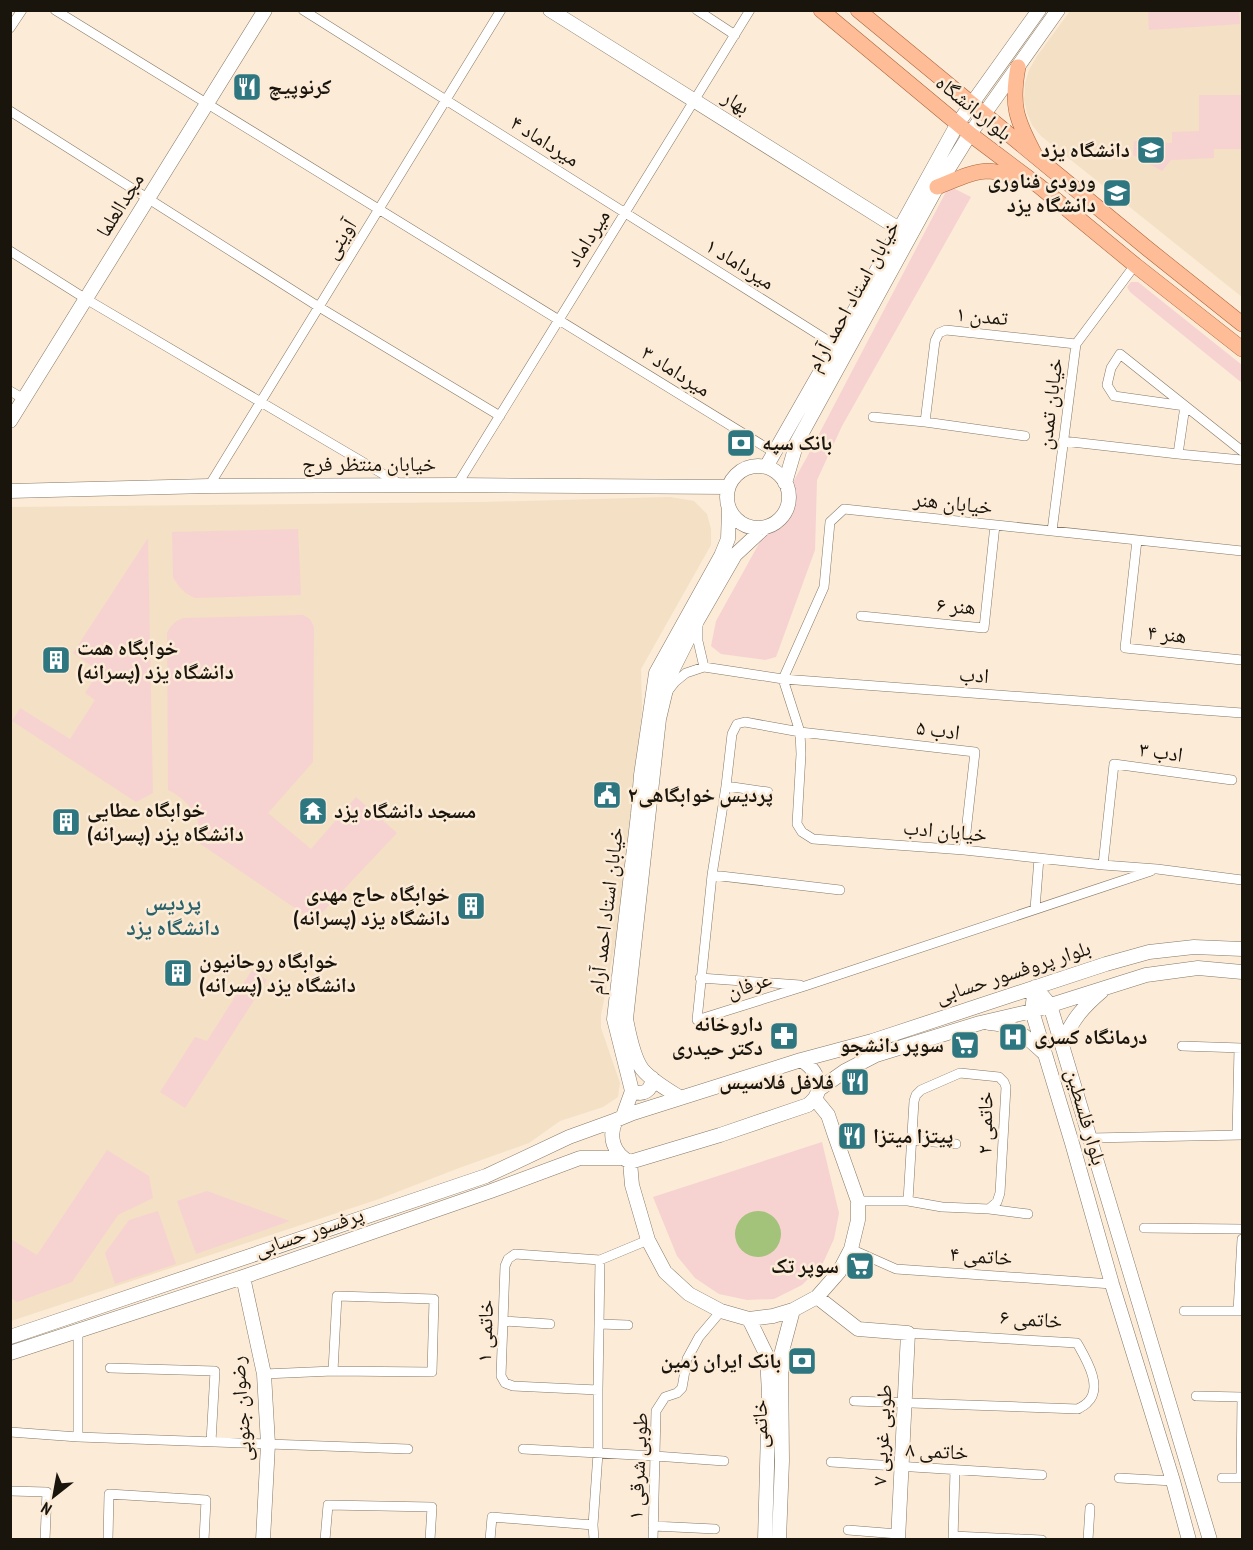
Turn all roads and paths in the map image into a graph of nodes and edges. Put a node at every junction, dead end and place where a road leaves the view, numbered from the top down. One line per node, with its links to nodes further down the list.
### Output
1 (22, 10): 13 (street)
2 (55, 10): 18 (street, میرداماد ۳)
3 (265, 10): 18 (main road, مجدالعلما)
4 (303, 10): 16 (street, میرداماد ۴)
5 (501, 10): 16 (street, آوینی)
6 (550, 10): 17 (main road, بهار)
7 (697, 10): 14 (street)
8 (750, 10): 14 (street, میرداماد)
9 (821, 10): 22 (main road, بلواردانشگاه)
10 (858, 10): 19 (main road, بلواردانشگاه)
11 (1039, 10): 19 (main road, خیابان استاد احمد آرام)
12 (1058, 10): 15 (main road, خیابان استاد احمد آرام)
13 (10, 28)
14 (735, 35): 17 (street, میرداماد)
15 (1018, 67): 21 (main road, خیابان استاد احمد آرام); 24 (main road)
16 (446, 100): 28 (street, آوینی); 29 (street, میرداماد ۴)
17 (694, 101): 29 (street, میرداماد); 30 (main road, بهار)
18 (207, 104): 27 (main road, مجدالعلما); 28 (street, میرداماد ۳)
19 (971, 105): 21 (main road, بلواردانشگاه); 22 (main road, خیابان استاد احمد آرام)
20 (10, 111): 27 (street)
21 (984, 115): 23 (main road, خیابان استاد احمد آرام); 24 (main road, بلواردانشگاه)
22 (958, 123): 23 (main road, بلواردانشگاه); 30 (main road, خیابان استاد احمد آرام)
23 (970, 134): 25 (main road, بلواردانشگاه); 26 (main road, خیابان استاد احمد آرام)
24 (1036, 158): 36 (main road, بلواردانشگاه)
25 (1039, 186): 26 (main road); 32 (main road, بلواردانشگاه)
26 (937, 187): 55 (main road, خیابان استاد احمد آرام)
27 (148, 199): 33 (main road, مجدالعلما); 34 (street)
28 (379, 210): 34 (street, آوینی); 35 (street, میرداماد ۳)
29 (626, 213): 35 (street, میرداماد); 37 (street, میرداماد ۱)
30 (899, 229): 37 (main road, خیابان استاد احمد آرام)
31 (10, 251): 33 (street)
32 (1135, 265): 38 (street, خیابان تمدن); 39 (main road, بلواردانشگاه)
33 (87, 299): 41 (main road, مجدالعلما); 42 (street)
34 (319, 307): 42 (street, آوینی); 44 (street)
35 (559, 320): 44 (street, میرداماد); 51 (street, میرداماد ۳)
36 (1242, 324)
37 (835, 345): 51 (main road, خیابان استاد احمد آرام)
38 (1076, 345): 47 (street, تمدن ۱); 49 (street, خیابان تمدن)
39 (1242, 349)
40 (10, 391): 41 (street)
41 (24, 399): 46 (main road, مجدالعلما)
42 (261, 402): 56 (street); 58 (street, آوینی)
43 (1185, 406): 43 (street); 50 (street); 52 (street)
44 (500, 416): 57 (street, میرداماد)
45 (873, 417): 47 (street)
46 (10, 421)
47 (925, 422): 48 (street)
48 (1025, 436)
49 (1063, 441): 52 (street); 64 (street, خیابان تمدن)
50 (1242, 451)
51 (775, 453): 54 (main road, خیابان استاد احمد آرام)
52 (1178, 454): 53 (street)
53 (1242, 460)
54 (766, 467): 55 (main road); 59 (main road)
55 (785, 483): 63 (main road)
56 (401, 485): 57 (main road, خیابان منتظر فرج); 58 (main road, خیابان منتظر فرج)
57 (457, 485): 59 (main road, خیابان منتظر فرج)
58 (209, 486): 60 (main road, خیابان منتظر فرج)
59 (728, 487): 61 (main road)
60 (10, 491)
61 (729, 510): 63 (main road); 101 (main road, خیابان استاد احمد آرام)
62 (995, 525): 64 (street, خیابان هنر); 67 (street, هنر ۶); 71 (street, خیابان هنر)
63 (764, 528): 68 (main road, خیابان استاد احمد آرام)
64 (1052, 531): 65 (street, خیابان هنر)
65 (1137, 540): 66 (street, خیابان هنر); 69 (street, هنر ۴)
66 (1242, 551)
67 (861, 616)
68 (698, 621): 70 (street); 72 (main road, خیابان استاد احمد آرام)
69 (1242, 660)
70 (704, 668): 71 (street, ادب); 72 (street)
71 (783, 679): 73 (street, ادب); 74 (street, خیابان ادب)
72 (663, 698): 100 (main road, خیابان استاد احمد آرام)
73 (1242, 713)
74 (800, 732): 76 (street, عرفان); 78 (street, خیابان ادب); 78 (street, ادب ۵)
75 (1232, 780): 80 (street, ادب ۳)
76 (726, 786): 77 (street); 82 (street, عرفان)
77 (768, 792)
78 (964, 850): 79 (street, خیابان ادب)
79 (1040, 858): 80 (street, خیابان ادب); 85 (street)
80 (1103, 865): 81 (street, خیابان ادب)
81 (1157, 869): 83 (street, خیابان ادب); 85 (street, عرفان)
82 (712, 875): 84 (street); 88 (street, عرفان)
83 (1242, 880)
84 (840, 890)
85 (1035, 909): 89 (street, عرفان)
86 (1242, 949): 91 (main road, بلوار پروفسور حسابی)
87 (1242, 972): 90 (main road, بلوار پروفسور حسابی)
88 (700, 978): 89 (street); 89 (street, عرفان)
89 (805, 986)
90 (1107, 986): 92 (main road, بلوار پروفسور حسابی); 95 (main road)
91 (1035, 987): 92 (main road, بلوار فلسطین); 93 (main road, بلوار فلسطین); 99 (main road, بلوار پروفسور حسابی)
92 (1050, 1005): 93 (main road, بلوار پروفسور حسابی); 95 (main road, بلوار فلسطین)
93 (1032, 1011): 94 (main road, بلوار پروفسور حسابی); 98 (main road, بلوار فلسطین)
94 (980, 1023): 98 (main road); 102 (main road, بلوار پروفسور حسابی)
95 (1062, 1043): 106 (main road, بلوار فلسطین)
96 (1182, 1046): 97 (street)
97 (1240, 1048): 105 (street)
98 (1045, 1054): 121 (main road, بلوار فلسطین)
99 (801, 1060): 102 (main road); 103 (main road, بلوار پروفسور حسابی)
100 (652, 1078): 101 (main road); 103 (main road)
101 (632, 1091): 104 (main road)
102 (817, 1094): 109 (main road, بلوار پروفسور حسابی); 110 (main road)
103 (681, 1098): 104 (main road, پرفسور حسابی)
104 (620, 1118): 109 (main road); 134 (main road, پرفسور حسابی)
105 (1240, 1135): 106 (street)
106 (1090, 1138): 183 (main road, بلوار فلسطین)
107 (912, 1140): 108 (street); 111 (street, خاتمی ۲); 112 (street, خاتمی ۲)
108 (956, 1144)
109 (626, 1160): 117 (main road); 120 (main road, پرفسور حسابی)
110 (858, 1201): 111 (street); 118 (main road)
111 (908, 1201): 112 (street)
112 (988, 1209): 113 (street)
113 (1028, 1214)
114 (1144, 1228): 115 (street)
115 (1242, 1229)
116 (1242, 1239): 126 (street)
117 (648, 1240): 119 (street, خاتمی ۱); 124 (main road)
118 (851, 1249): 121 (street, خاتمی ۴); 122 (main road)
119 (600, 1260): 128 (street, خاتمی ۱); 130 (street)
120 (243, 1277): 132 (main road, پرفسور حسابی); 138 (main road, رضوان جنوبی)
121 (1112, 1284): 160 (main road, بلوار فلسطین)
122 (817, 1297): 123 (main road); 133 (main road, خاتمی ۶)
123 (793, 1310): 127 (main road); 179 (main road, خاتمی)
124 (721, 1311): 127 (main road); 151 (street, طوبی شرقی ۱)
125 (1184, 1311): 126 (street)
126 (1240, 1311)
127 (749, 1319): 178 (main road, خاتمی)
128 (503, 1321): 129 (street); 139 (street, خاتمی ۱)
129 (550, 1324)
130 (599, 1324): 131 (street); 139 (street)
131 (628, 1325)
132 (78, 1330): 135 (main road, پرفسور حسابی); 145 (street)
133 (908, 1333): 143 (main road, طوبی غربی ۷); 143 (street, خاتمی ۶)
134 (10, 1336)
135 (10, 1353)
136 (111, 1368): 146 (street)
137 (333, 1371): 137 (street); 138 (street)
138 (264, 1374): 147 (main road, رضوان جنوبی)
139 (598, 1390): 150 (street)
140 (1196, 1396): 141 (street)
141 (1242, 1397): 159 (street)
142 (854, 1401): 143 (street)
143 (905, 1403): 154 (main road, طوبی غربی ۷)
144 (10, 1432): 145 (street)
145 (78, 1437): 146 (street)
146 (212, 1442): 147 (street)
147 (268, 1444): 148 (street); 172 (main road, رضوان جنوبی)
148 (408, 1449)
149 (523, 1449): 150 (street)
150 (598, 1453): 151 (street); 163 (street)
151 (655, 1456): 152 (street); 164 (street, طوبی شرقی ۱)
152 (724, 1461)
153 (831, 1462): 154 (street, خاتمی ۸)
154 (902, 1467): 155 (street, خاتمی ۸); 167 (main road, طوبی غربی ۷)
155 (955, 1470): 156 (street, خاتمی ۸); 168 (street)
156 (1042, 1475)
157 (1119, 1478): 160 (street)
158 (1222, 1478): 159 (street)
159 (1242, 1478)
160 (1173, 1481): 182 (main road, بلوار فلسطین)
161 (10, 1491): 169 (street)
162 (1090, 1508): 181 (street)
163 (593, 1525): 175 (street); 176 (street)
164 (653, 1526): 165 (street); 177 (street, طوبی شرقی ۱)
165 (715, 1529)
166 (848, 1530): 167 (street)
167 (898, 1537)
168 (953, 1538): 180 (street)
169 (45, 1539)
170 (108, 1539): 171 (street)
171 (204, 1539)
172 (263, 1539)
173 (325, 1539): 174 (street)
174 (430, 1539)
175 (490, 1539)
176 (594, 1539)
177 (652, 1539)
178 (765, 1539)
179 (779, 1539)
180 (1042, 1539)
181 (1089, 1539)
182 (1189, 1539)
183 (1210, 1539)

